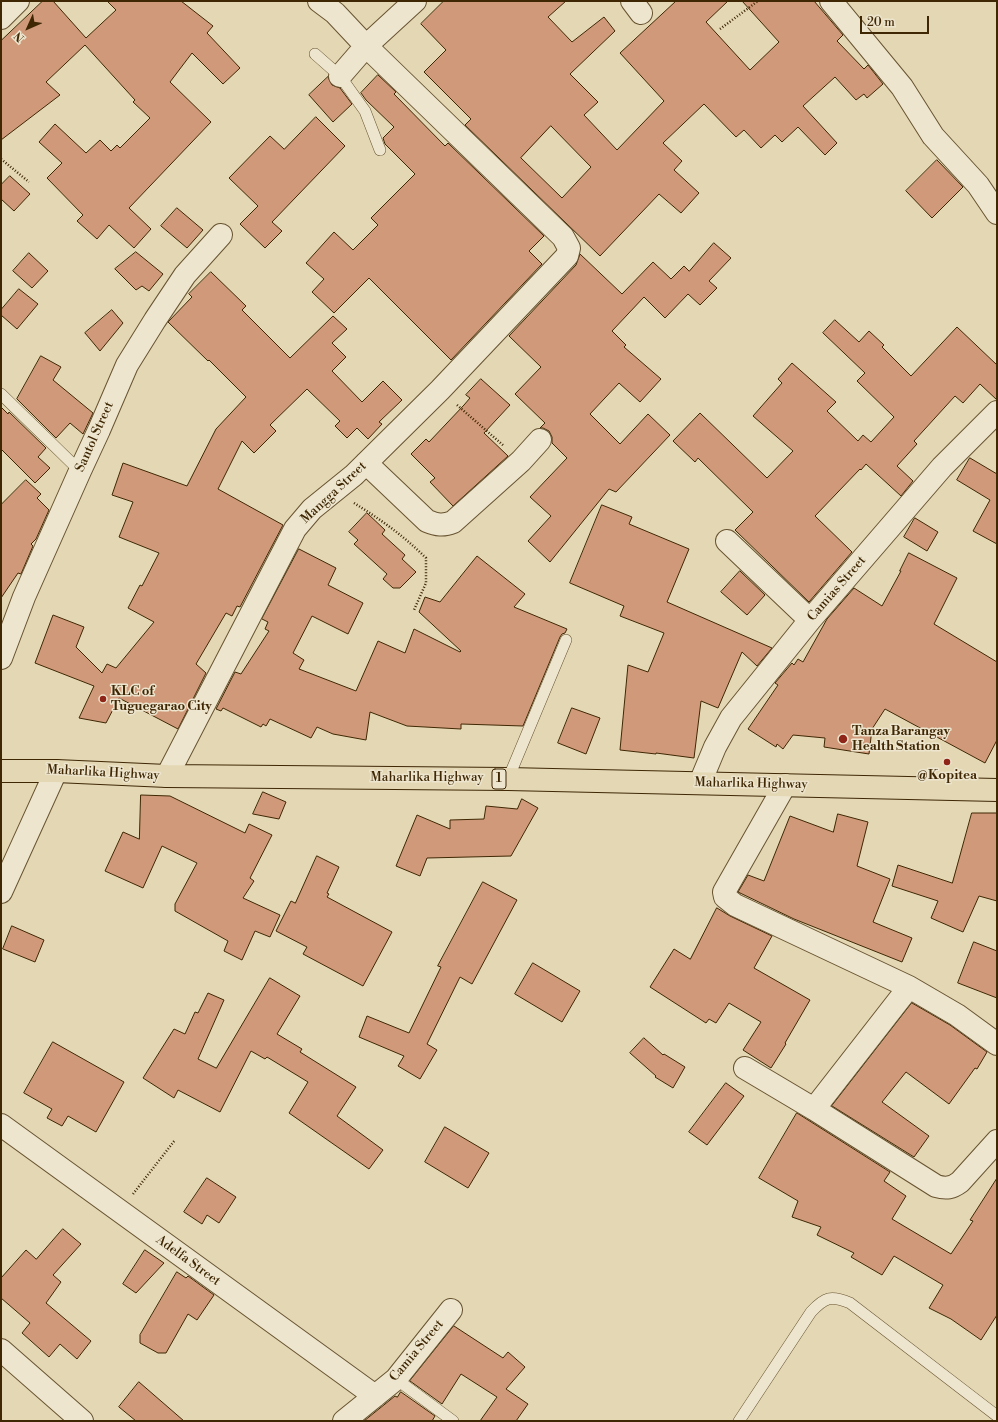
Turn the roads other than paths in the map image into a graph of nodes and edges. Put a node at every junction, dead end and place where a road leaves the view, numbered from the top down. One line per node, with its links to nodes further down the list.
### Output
1 (18, 1): 5 (street)
2 (319, 1): 6 (street)
3 (414, 1): 6 (street)
4 (831, 1): 10 (street)
5 (1, 18)
6 (366, 46): 8 (street); 15 (street, Mangga Street)
7 (315, 54): 8 (lane)
8 (340, 76): 9 (lane)
9 (380, 150)
10 (997, 213)
11 (221, 235): 16 (street, Santol Street)
12 (1, 394): 16 (lane)
13 (997, 412): 18 (street, Camias Street)
14 (540, 440): 15 (street)
15 (366, 463): 23 (street, Mangga Street)
16 (80, 471): 20 (street, Santol Street)
17 (727, 541): 18 (street)
18 (810, 620): 25 (street, Camias Street)
19 (566, 640): 24 (lane)
20 (1, 658)
21 (1, 770): 22 (main road, Maharlika Highway / 1)
22 (56, 770): 23 (main road, Maharlika Highway / 1); 28 (street)
23 (167, 776): 24 (main road, Maharlika Highway / 1)
24 (508, 779): 25 (main road, Maharlika Highway / 1)
25 (700, 783): 26 (main road, Maharlika Highway / 1)
26 (785, 785): 27 (main road, Maharlika Highway / 1); 29 (street)
27 (997, 790)
28 (1, 892)
29 (909, 987): 30 (street); 32 (street)
30 (997, 1044)
31 (745, 1068): 32 (street)
32 (814, 1109): 34 (street)
33 (1, 1125): 38 (street, Adelfa Street)
34 (997, 1142)
35 (451, 1310): 37 (street, Camia Street)
36 (1, 1350): 40 (street)
37 (396, 1379): 38 (street, Camia Street); 42 (lane)
38 (375, 1396): 41 (street, Camia Street)
39 (997, 1416): 43 (lane)
40 (82, 1421)
41 (344, 1421)
42 (453, 1421)
43 (739, 1421)

